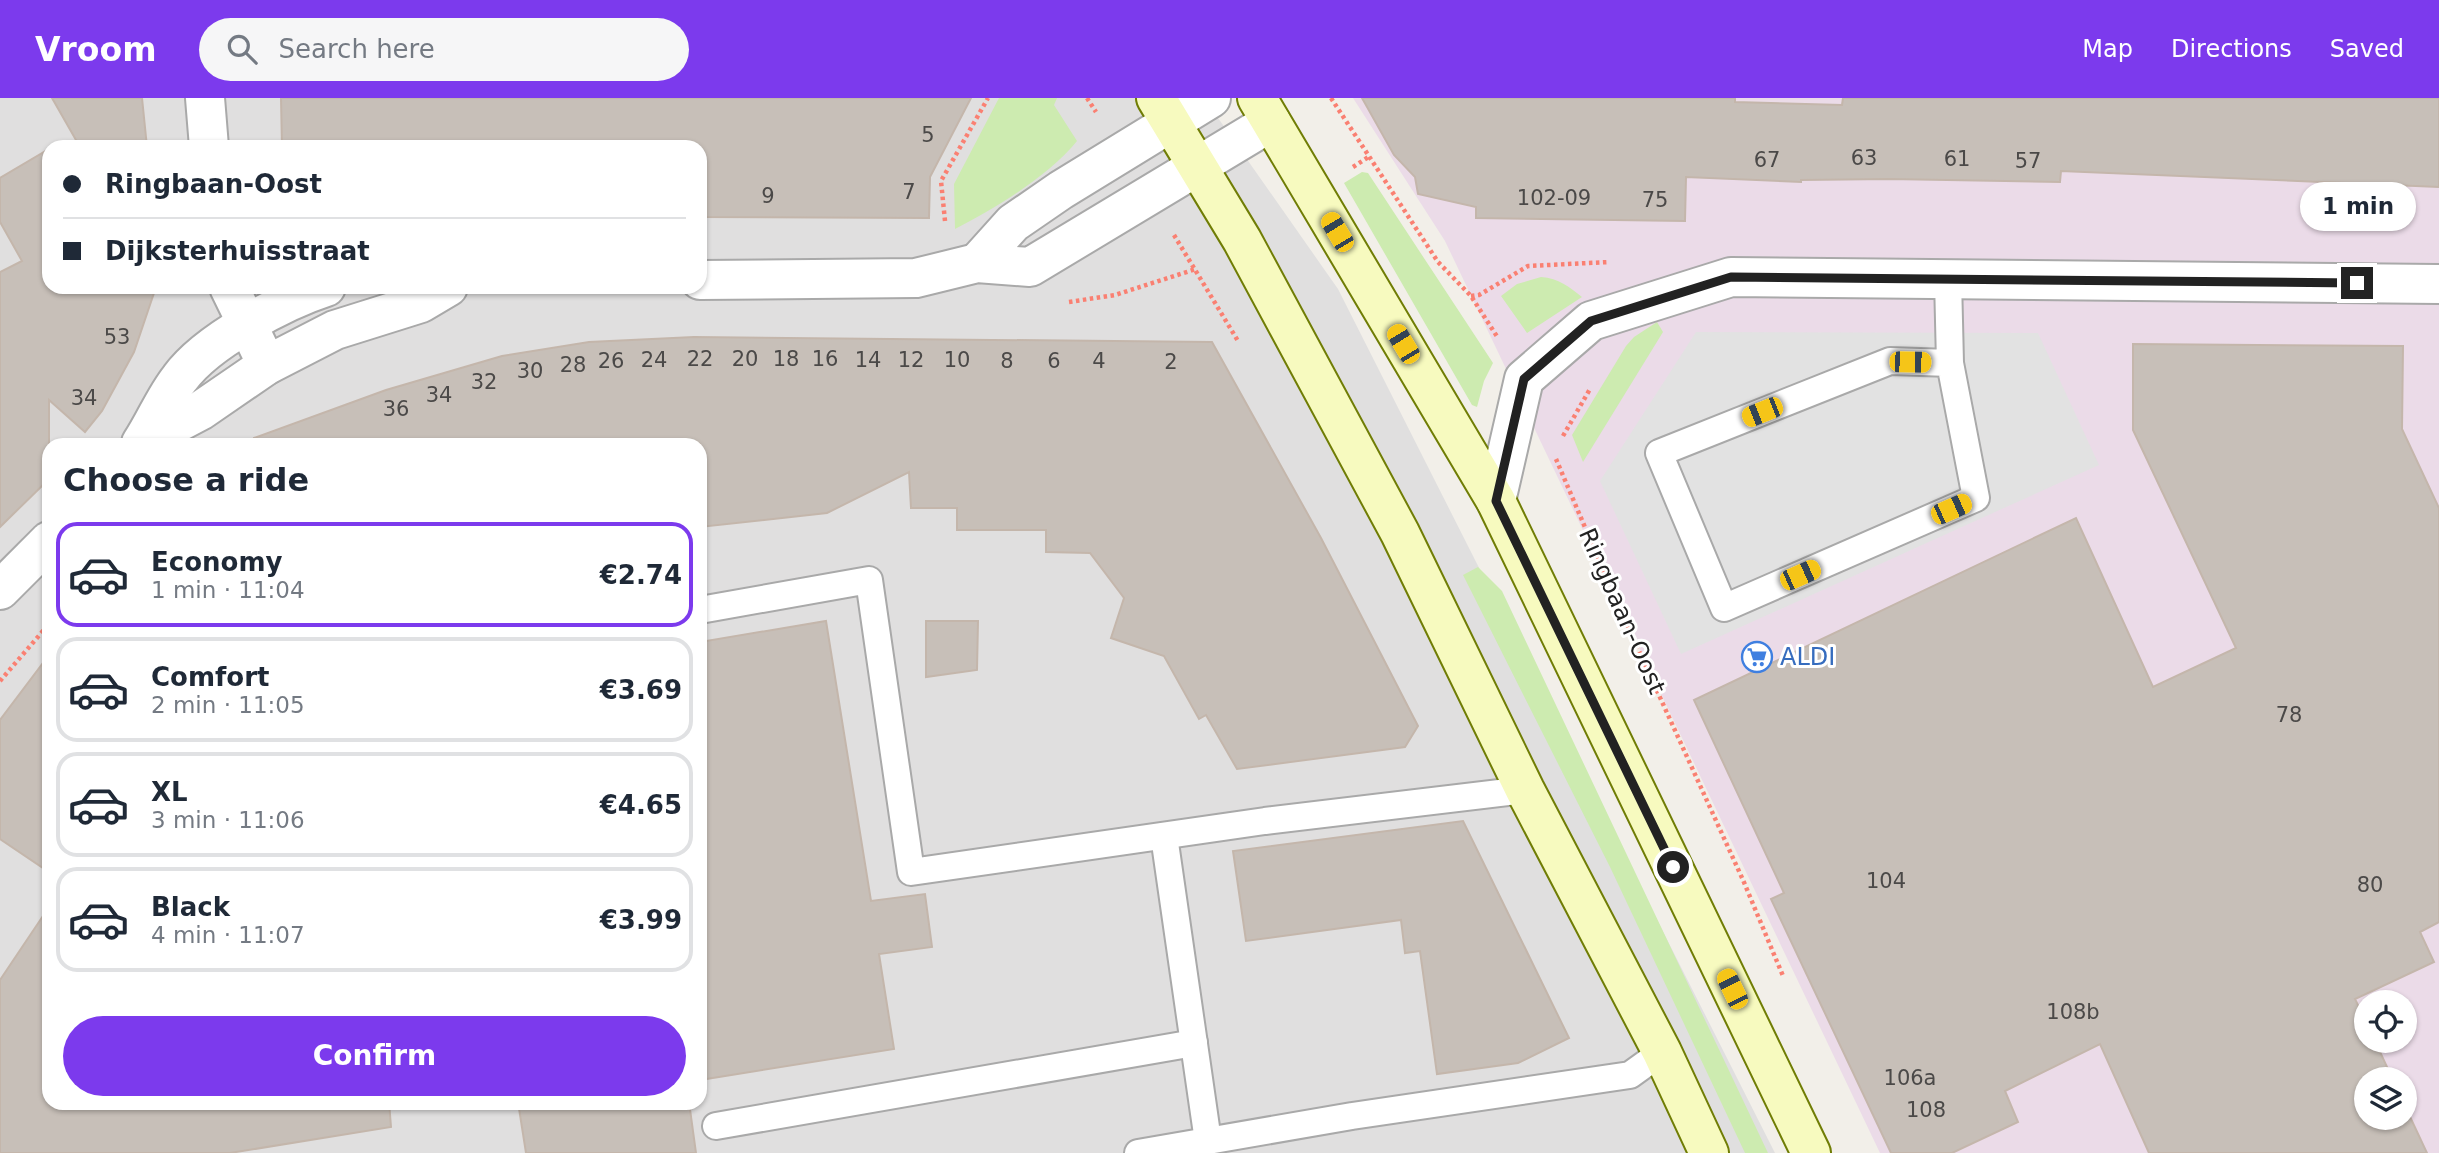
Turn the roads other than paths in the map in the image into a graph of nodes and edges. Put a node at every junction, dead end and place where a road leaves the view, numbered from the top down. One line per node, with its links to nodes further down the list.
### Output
1 (205, 98): 5 (street)
2 (1211, 98): 3 (street)
3 (1164, 110): 6 (main road); 7 (street)
4 (1264, 110): 6 (street); 19 (main road)
5 (208, 140)
6 (1198, 167): 7 (street); 23 (main road)
7 (977, 263): 9 (street)
8 (1948, 279): 10 (street); 15 (lane); 19 (street)
9 (707, 280)
10 (2439, 284)
11 (232, 294): 14 (street)
12 (308, 294): 14 (street)
13 (436, 294): 16 (street)
14 (247, 324): 16 (street); 17 (street)
15 (1950, 363): 15 (lane)
16 (267, 365): 18 (street)
17 (144, 438)
18 (150, 438)
19 (1496, 501): 31 (main road)
20 (42, 548): 21 (street)
21 (0, 590)
22 (707, 609): 24 (lane)
23 (1525, 790): 24 (lane); 26 (main road)
24 (1164, 836): 25 (lane)
25 (1194, 1043): 27 (lane); 28 (lane)
26 (1661, 1052): 28 (lane); 30 (main road)
27 (716, 1126)
28 (1208, 1141): 29 (lane)
29 (1138, 1153)
30 (1709, 1153)
31 (1811, 1153)

